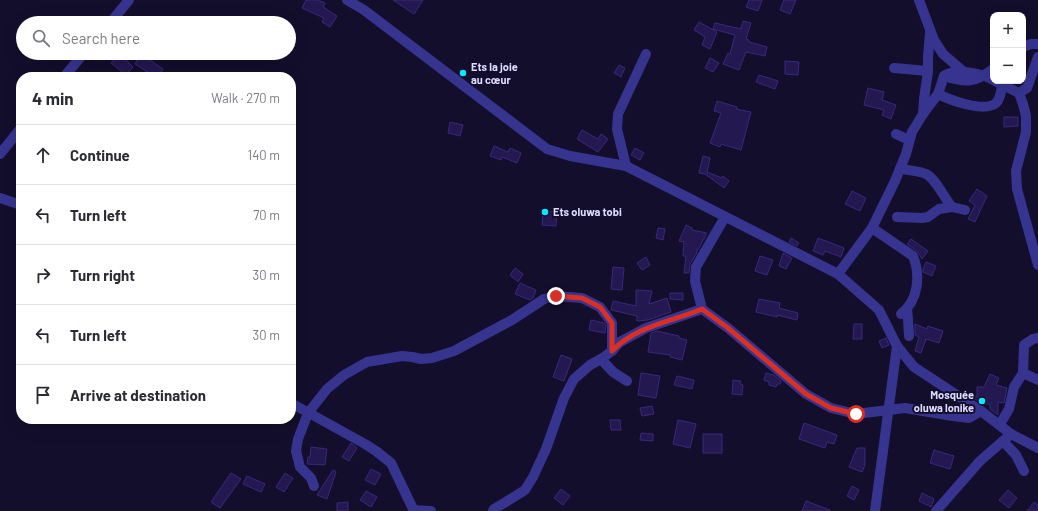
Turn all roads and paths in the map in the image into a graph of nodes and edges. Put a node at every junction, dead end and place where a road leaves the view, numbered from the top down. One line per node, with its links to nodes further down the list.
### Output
1 (129, 0): 4 (street)
2 (347, 0): 28 (street)
3 (918, 0): 5 (street)
4 (116, 16)
5 (930, 32): 9 (street); 13 (street)
6 (1038, 44): 7 (street)
7 (1026, 46)
8 (646, 54): 28 (street)
9 (943, 54): 15 (street); 16 (street)
10 (1038, 57): 21 (street)
11 (78, 60): 14 (street)
12 (894, 68): 13 (street)
13 (928, 71): 23 (street)
14 (68, 72)
15 (964, 72): 16 (street); 17 (street)
16 (946, 75): 18 (street); 22 (street)
17 (990, 77)
18 (990, 78)
19 (996, 84): 22 (street)
20 (1004, 84): 21 (street)
21 (1019, 93): 37 (street)
22 (938, 94): 23 (street)
23 (923, 114): 26 (street)
24 (16, 134): 27 (street)
25 (896, 134): 26 (street)
26 (909, 140): 29 (street)
27 (0, 154)
28 (626, 166): 34 (street)
29 (900, 169): 32 (street); 36 (street)
30 (0, 198): 31 (street)
31 (16, 204)
32 (952, 207): 33 (street); 35 (street)
33 (965, 210)
34 (725, 217): 38 (street); 39 (street)
35 (897, 217)
36 (872, 228): 38 (street); 40 (street)
37 (1038, 265)
38 (838, 274): 42 (street)
39 (702, 309): 43 (street); 49 (street)
40 (909, 336)
41 (1038, 338): 45 (street)
42 (897, 346): 49 (street); 50 (street)
43 (612, 351): 44 (street); 51 (street)
44 (601, 359): 47 (street); 60 (street)
45 (1023, 373): 46 (street); 52 (street)
46 (1038, 380)
47 (627, 381)
48 (296, 406): 51 (street)
49 (888, 411): 50 (street); 61 (street)
50 (981, 411): 52 (street)
51 (308, 413): 57 (street); 58 (street)
52 (1000, 424): 53 (street)
53 (1011, 434): 54 (street); 55 (street)
54 (1003, 441): 56 (street); 62 (street)
55 (1038, 448)
56 (1024, 471)
57 (314, 486)
58 (413, 510): 59 (street)
59 (431, 511)
60 (493, 511)
61 (875, 511)
62 (936, 511)

